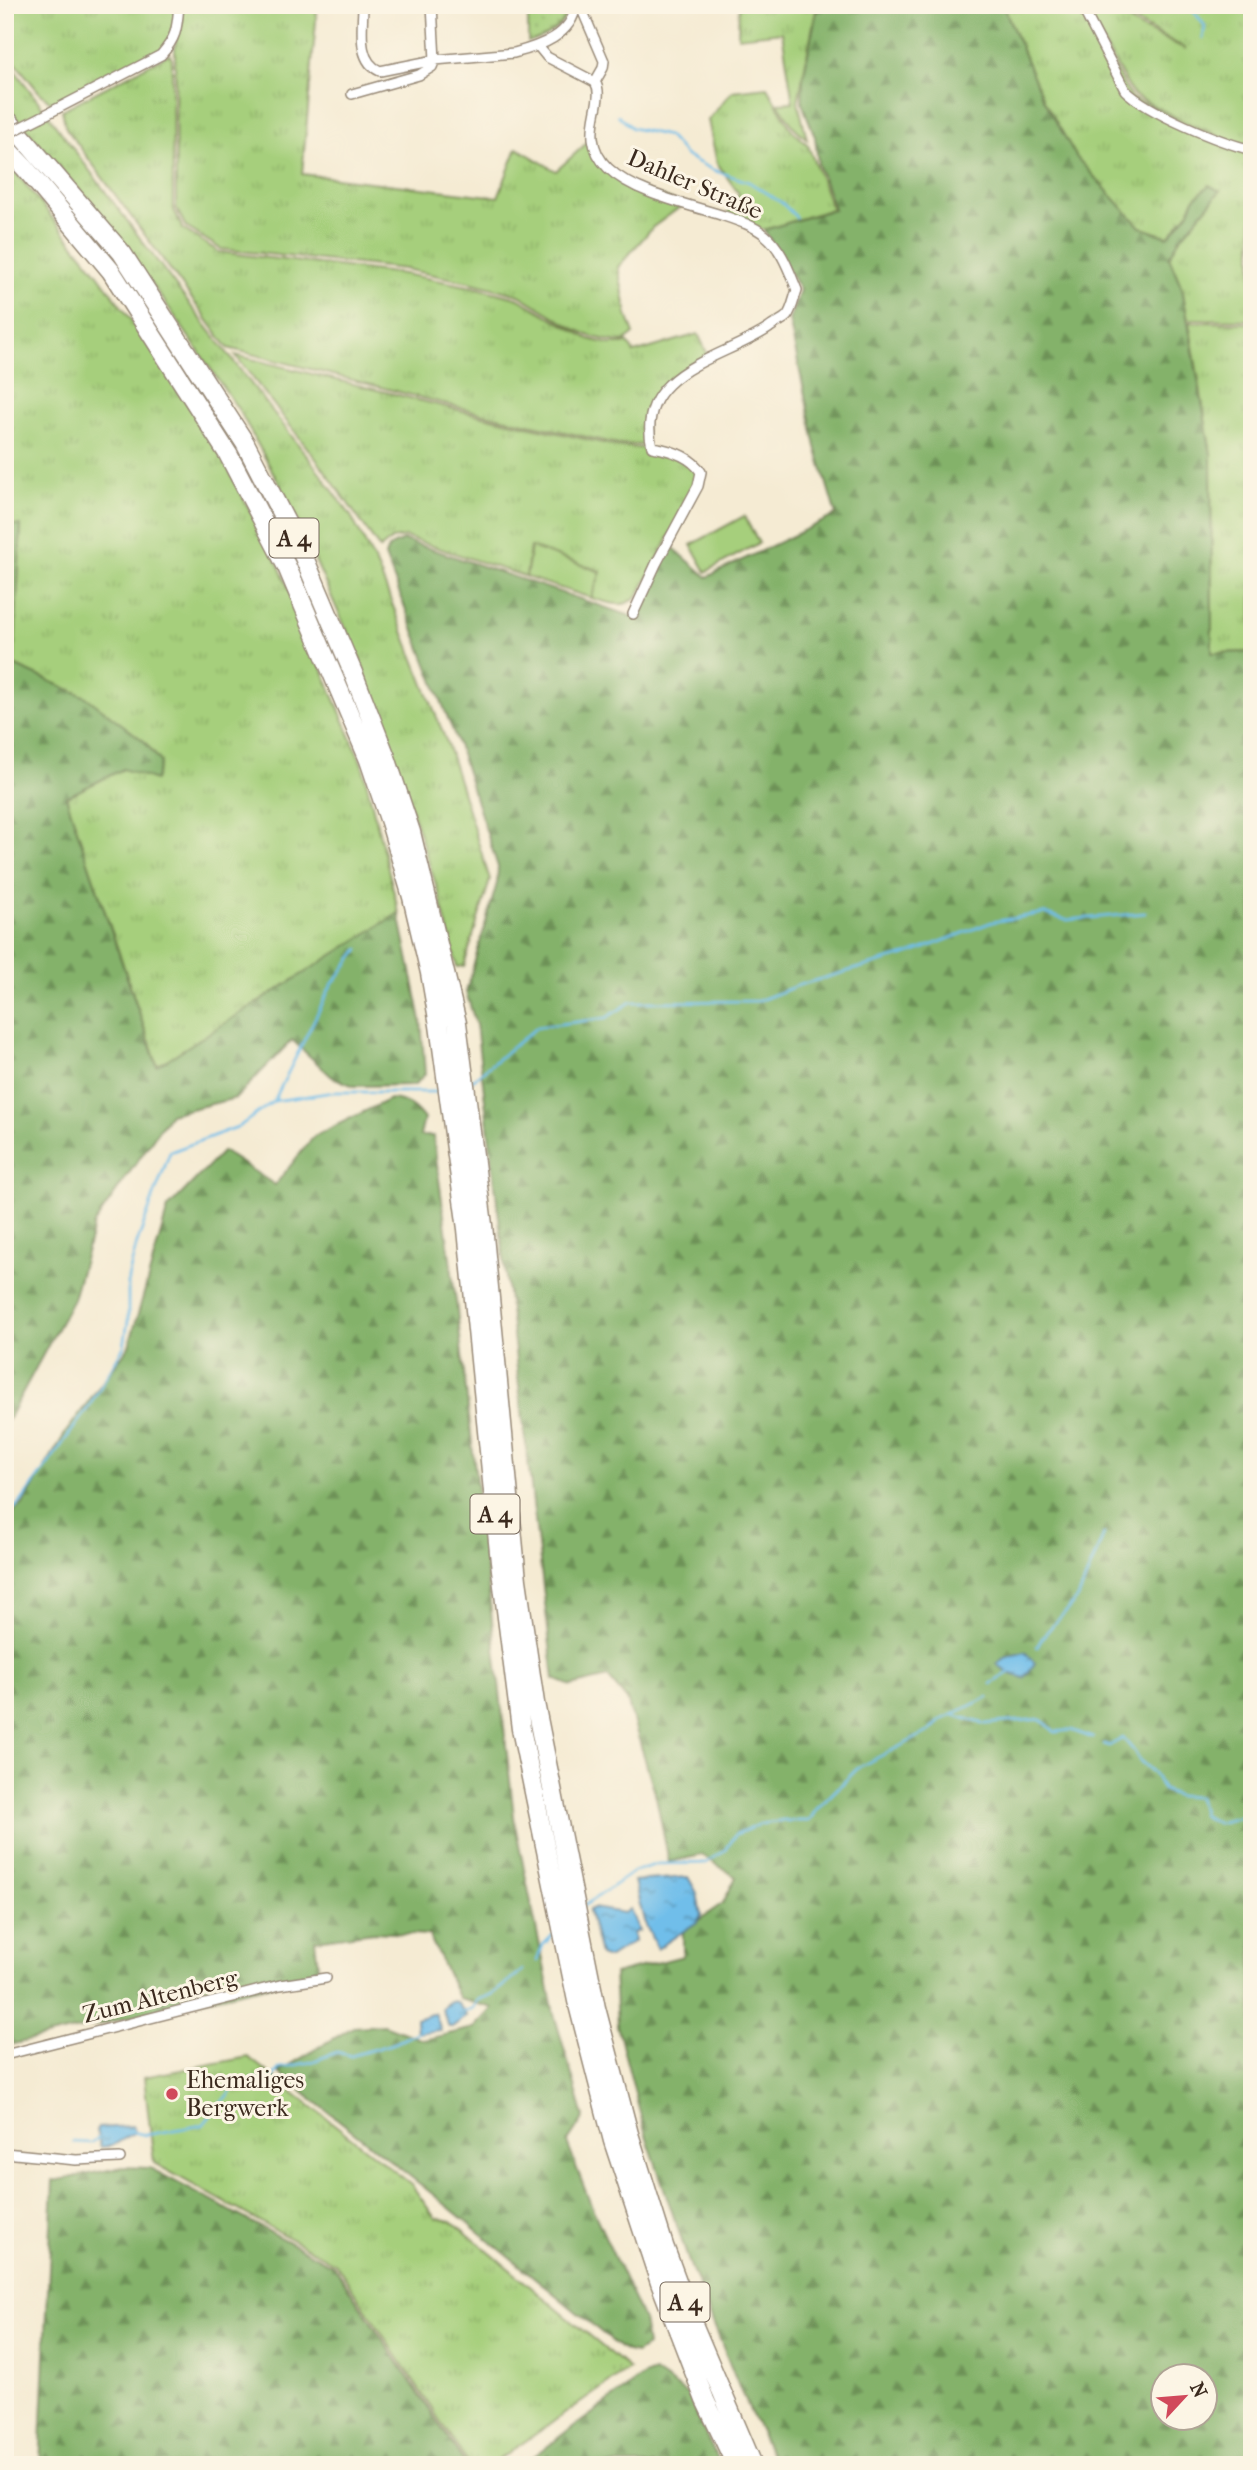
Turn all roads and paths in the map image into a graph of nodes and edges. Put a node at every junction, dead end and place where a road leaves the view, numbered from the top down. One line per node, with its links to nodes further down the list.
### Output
1 (179, 5): 11 (street, bridge)
2 (363, 5): 7 (street)
3 (432, 5): 7 (street)
4 (578, 5): 6 (street); 8 (street, Dahler Straße)
5 (1081, 5): 13 (street)
6 (538, 46): 7 (street); 8 (street)
7 (435, 60): 9 (street)
8 (596, 82): 14 (street, Dahler Straße)
9 (352, 94)
10 (5, 117): 15 (highway, A 4)
11 (5, 135)
12 (5, 147): 15 (highway, A 4)
13 (1252, 149)
14 (633, 614)
15 (475, 1227): 18 (highway, A 4)
16 (326, 1978): 17 (street, Zum Altenberg)
17 (5, 2055)
18 (621, 2138): 21 (highway, A 4); 22 (highway, A 4)
19 (5, 2153): 20 (street)
20 (120, 2158)
21 (736, 2465)
22 (753, 2465)

